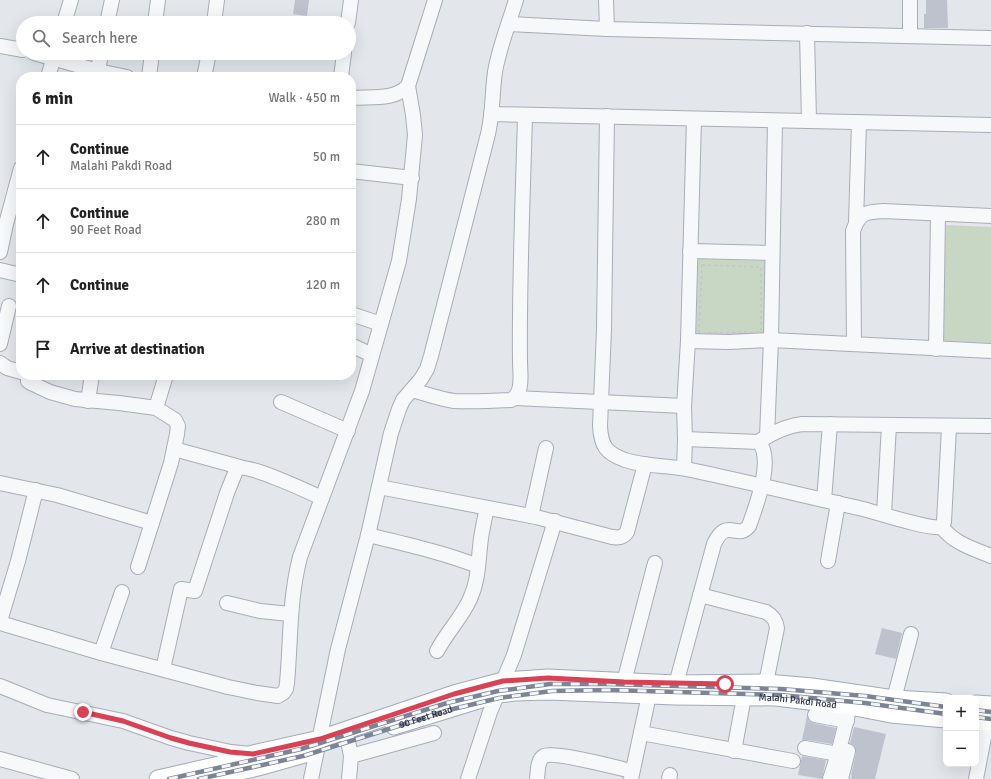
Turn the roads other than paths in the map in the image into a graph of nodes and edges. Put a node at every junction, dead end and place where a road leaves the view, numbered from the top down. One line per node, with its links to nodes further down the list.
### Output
1 (71, 0): 10 (street)
2 (112, 0): 11 (street)
3 (158, 0): 12 (street)
4 (217, 0): 13 (street)
5 (351, 0): 14 (street)
6 (435, 0): 34 (street)
7 (516, 0): 15 (street)
8 (606, 0): 16 (street)
9 (910, 0): 18 (street)
10 (66, 16)
11 (109, 16)
12 (156, 16)
13 (215, 16)
14 (349, 16)
15 (509, 24): 16 (street); 36 (street)
16 (607, 29): 17 (street)
17 (807, 33): 18 (street); 41 (street)
18 (910, 35): 19 (street)
19 (991, 38)
20 (0, 46): 21 (street)
21 (16, 49)
22 (53, 60): 29 (street)
23 (69, 60): 28 (street)
24 (100, 60): 28 (street)
25 (151, 60): 31 (street)
26 (208, 60): 32 (street)
27 (343, 60): 33 (street)
28 (98, 70): 30 (street)
29 (49, 72)
30 (106, 72)
31 (150, 72)
32 (205, 72)
33 (342, 72)
34 (408, 86): 35 (street); 45 (street)
35 (356, 98)
36 (492, 114): 37 (street); 72 (street)
37 (525, 115): 38 (street); 73 (street)
38 (607, 116): 39 (street); 76 (street)
39 (694, 119): 40 (street); 51 (street)
40 (775, 121): 41 (street); 53 (street)
41 (809, 122): 42 (street)
42 (859, 122): 43 (street); 50 (street)
43 (991, 125)
44 (356, 172): 45 (street)
45 (412, 178): 58 (street)
46 (16, 181): 47 (street)
47 (5, 209): 52 (street)
48 (938, 214): 49 (street); 50 (street); 64 (street)
49 (991, 216)
50 (856, 222): 61 (street)
51 (690, 251): 53 (street); 60 (street)
52 (0, 252)
53 (772, 253): 59 (street)
54 (0, 270): 55 (street)
55 (16, 273)
56 (9, 306): 62 (street)
57 (356, 316): 58 (street)
58 (381, 324): 66 (street)
59 (771, 340): 60 (street); 61 (street); 85 (street)
60 (688, 341): 77 (street)
61 (854, 343): 64 (street)
62 (0, 344)
63 (356, 347): 66 (street)
64 (936, 349): 65 (street)
65 (991, 351)
66 (372, 355): 83 (street)
67 (0, 363): 68 (street)
68 (16, 371)
69 (28, 380): 74 (street)
70 (91, 380): 74 (street)
71 (164, 380): 78 (street)
72 (412, 390): 73 (street); 93 (street)
73 (515, 398): 76 (street)
74 (88, 401): 78 (street)
75 (281, 402): 83 (street)
76 (601, 402): 77 (street); 88 (street)
77 (684, 406): 84 (street)
78 (156, 408): 87 (street)
79 (830, 424): 80 (street); 85 (street); 96 (street)
80 (889, 425): 82 (street); 99 (street)
81 (991, 426): 82 (street)
82 (949, 427): 103 (street)
83 (348, 431): 95 (street)
84 (685, 439): 85 (street); 90 (street)
85 (763, 439): 92 (street)
86 (546, 448): 100 (street)
87 (174, 449): 89 (street); 102 (street)
88 (644, 464): 90 (street); 101 (street)
89 (240, 466): 95 (street); 118 (street)
90 (684, 468): 92 (street)
91 (0, 483): 94 (street)
92 (762, 484): 96 (street); 111 (street)
93 (379, 486): 98 (street); 104 (street)
94 (36, 490): 102 (street); 114 (street)
95 (322, 498): 113 (street)
96 (824, 500): 97 (street)
97 (838, 503): 99 (street); 106 (street)
98 (487, 508): 100 (street); 108 (street)
99 (884, 514): 103 (street)
100 (531, 516): 101 (street)
101 (555, 521): 123 (street)
102 (152, 523): 109 (street)
103 (942, 527): 105 (street)
104 (368, 535): 108 (street); 139 (street)
105 (991, 556)
106 (828, 561)
107 (655, 563): 119 (street)
108 (478, 566): 116 (street)
109 (138, 567)
110 (122, 592): 117 (street)
111 (700, 595): 120 (street); 121 (street)
112 (227, 603): 113 (street)
113 (290, 614): 118 (street)
114 (0, 622): 117 (street)
115 (911, 634): 127 (street)
116 (437, 651)
117 (101, 653): 118 (street)
118 (163, 669)
119 (624, 682): 123 (main road, 90 Feet Road); 124 (main road, 90 Feet Road)
120 (766, 683): 125 (main road, Malahi Pakdi Road); 127 (main road, Malahi Pakdi Road)
121 (676, 684): 124 (main road, Malahi Pakdi Road); 125 (main road, Malahi Pakdi Road)
122 (0, 686): 143 (street)
123 (500, 688): 124 (main road, 90 Feet Road); 135 (main road, 90 Feet Road); 139 (main road, 90 Feet Road); 153 (street)
124 (650, 689): 125 (main road, Malahi Pakdi Road); 136 (street)
125 (725, 690): 126 (main road, Malahi Pakdi Road)
126 (744, 696): 131 (main road, Malahi Pakdi Road); 142 (street)
127 (894, 699): 128 (main road, Malahi Pakdi Road)
128 (943, 702)
129 (979, 704): 130 (main road)
130 (991, 705)
131 (852, 711): 132 (street); 133 (main road, Malahi Pakdi Road); 144 (street); 156 (street)
132 (815, 714)
133 (943, 719)
134 (984, 722): 157 (street)
135 (399, 725): 138 (street); 140 (main road, 90 Feet Road)
136 (641, 732): 142 (street); 147 (street)
137 (434, 733): 138 (street)
138 (402, 742): 140 (street)
139 (319, 745): 140 (main road, 90 Feet Road); 143 (main road, 90 Feet Road); 150 (main road, 90 Feet Road); 151 (street)
140 (350, 748): 152 (street)
141 (805, 748): 144 (street)
142 (734, 751): 146 (street)
143 (253, 754): 149 (main road, 90 Feet Road)
144 (838, 754): 155 (street)
145 (0, 759): 148 (street)
146 (793, 762)
147 (632, 775): 154 (street)
148 (72, 779)
149 (158, 779)
150 (207, 779)
151 (311, 779)
152 (349, 779)
153 (468, 779)
154 (536, 779)
155 (830, 779)
156 (841, 779)
157 (976, 779)

